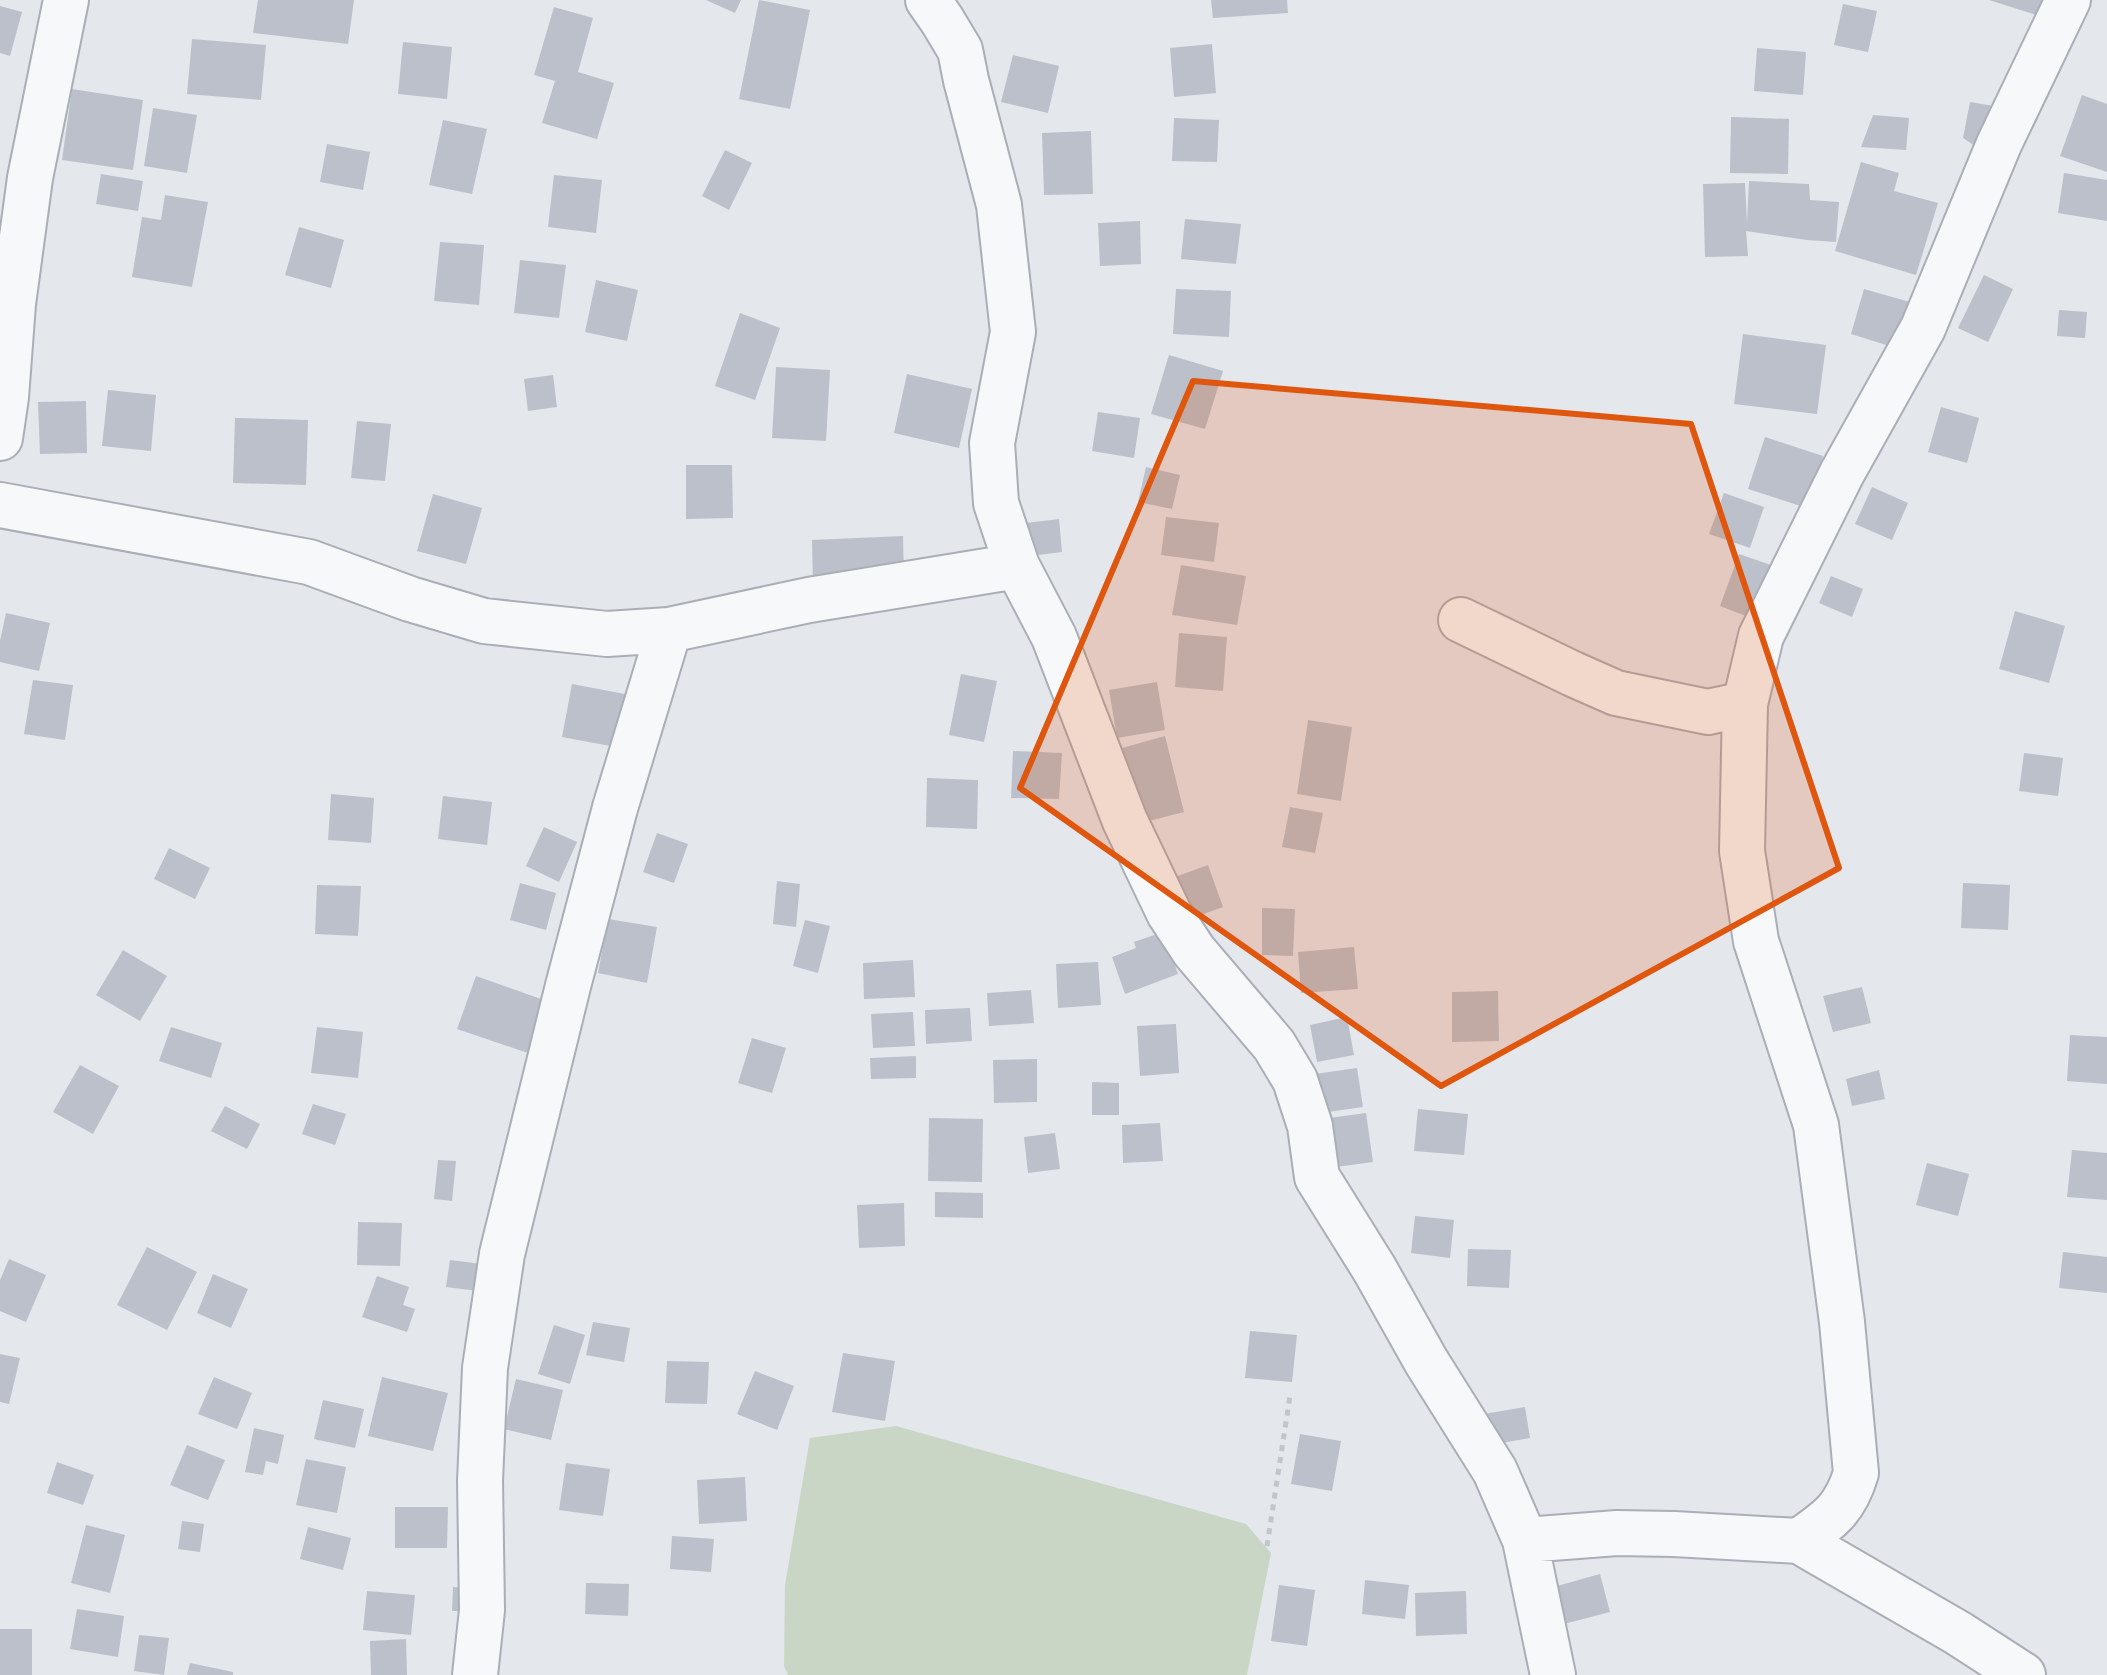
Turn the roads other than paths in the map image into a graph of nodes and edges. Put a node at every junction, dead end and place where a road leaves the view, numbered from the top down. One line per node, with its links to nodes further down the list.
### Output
1 (66, 0): 4 (street)
2 (928, 0): 6 (street)
3 (2068, 0): 9 (street)
4 (0, 438)
5 (0, 505): 8 (street)
6 (1017, 566): 8 (street); 10 (street)
7 (1461, 620): 9 (street)
8 (669, 630): 12 (street)
9 (1745, 704): 11 (street)
10 (1525, 1540): 11 (street); 13 (street)
11 (1799, 1541): 14 (street)
12 (475, 1675)
13 (1553, 1675)
14 (2023, 1675)

